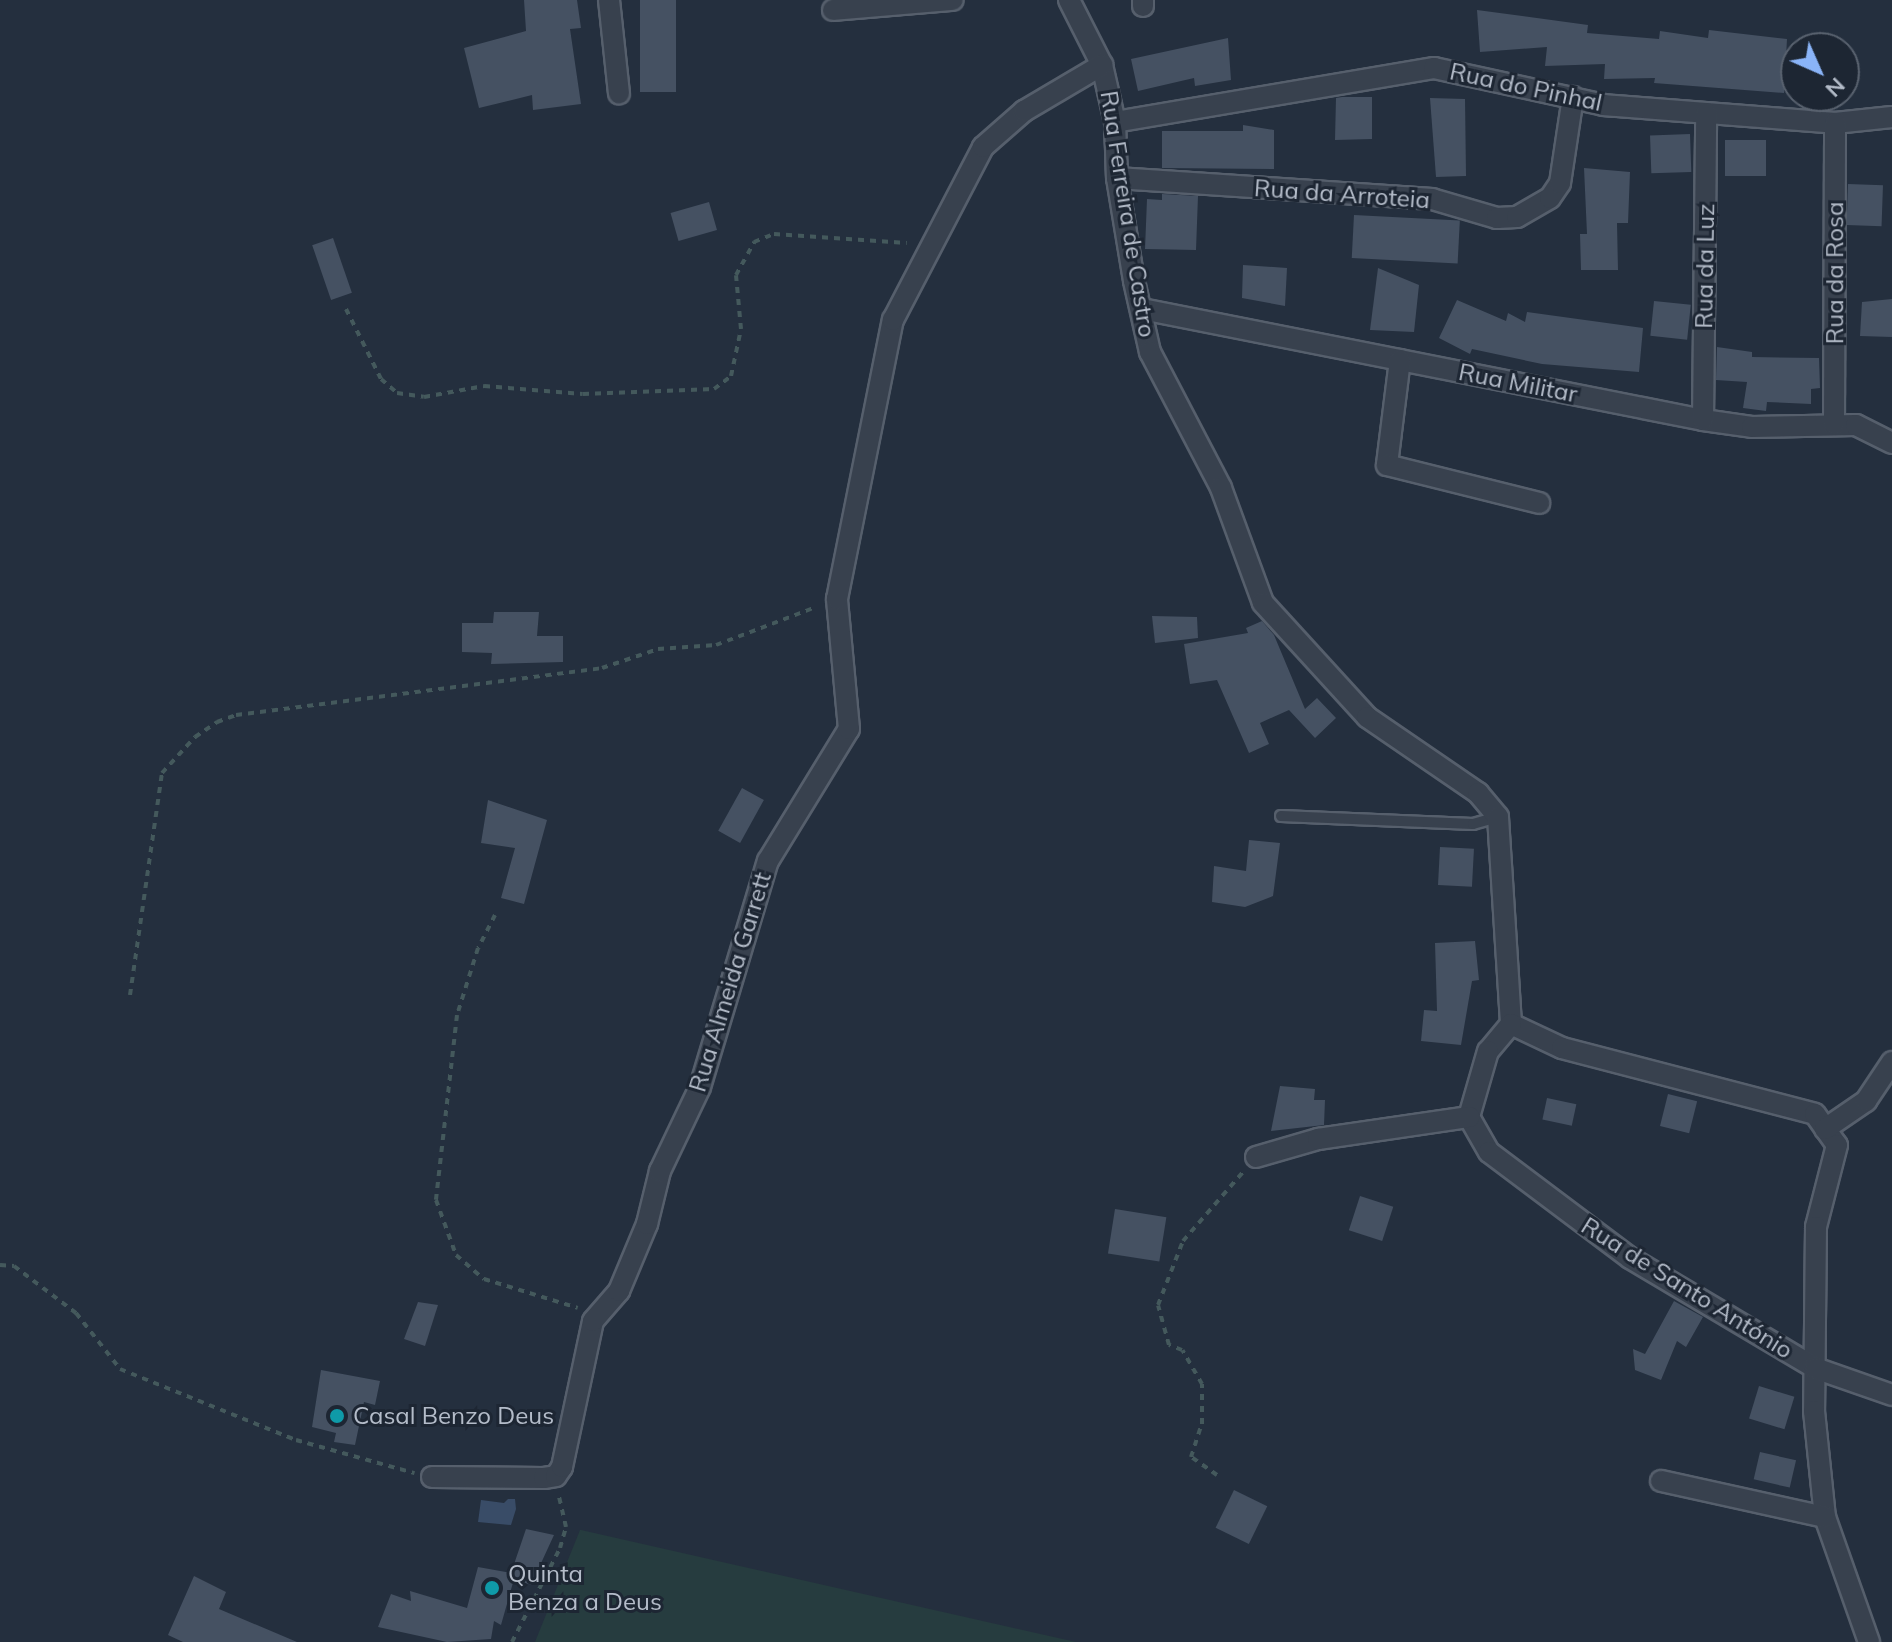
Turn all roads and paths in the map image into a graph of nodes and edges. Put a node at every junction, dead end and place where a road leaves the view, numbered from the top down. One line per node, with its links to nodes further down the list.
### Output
1 (609, 0): 6 (street)
2 (953, 0): 4 (street)
3 (1069, 0): 5 (street, Rua Ferreira de Castro)
4 (833, 10)
5 (1102, 65): 10 (street, Rua Ferreira de Castro); 13 (street, Rua Almeida Garrett)
6 (619, 93)
7 (1573, 97): 8 (street, Rua do Pinhal); 10 (street, Rua do Pinhal); 12 (street, Rua da Arroteia)
8 (1706, 113): 11 (street, Rua do Pinhal); 17 (street, Rua da Luz)
9 (1892, 117): 11 (street, Rua do Pinhal)
10 (1115, 122): 12 (street, Rua Ferreira de Castro)
11 (1835, 123): 18 (street, Rua da Rosa)
12 (1117, 178): 15 (street, Rua Ferreira de Castro)
13 (924, 251): 14 (path); 21 (street, Rua Almeida Garrett)
14 (346, 309)
15 (1142, 309): 16 (street, Rua Militar); 23 (street, Rua Ferreira de Castro)
16 (1400, 360): 17 (street, Rua Militar); 20 (street)
17 (1703, 420): 18 (street, Rua Militar)
18 (1834, 424): 19 (street, Rua Militar)
19 (1892, 443)
20 (1539, 503)
21 (837, 599): 25 (path); 32 (street, Rua Almeida Garrett)
22 (1281, 816): 23 (lane)
23 (1498, 817): 26 (street)
24 (495, 915): 32 (path)
25 (130, 995)
26 (1511, 1024): 28 (street); 29 (street)
27 (1892, 1062): 29 (street)
28 (1469, 1117): 30 (street); 33 (street, Rua de Santo António)
29 (1825, 1129): 33 (street)
30 (1256, 1157): 35 (path)
31 (0, 1265): 37 (path)
32 (599, 1314): 36 (street, Rua Almeida Garrett)
33 (1815, 1368): 34 (street); 39 (street, Rua de Santo António)
34 (1892, 1395)
35 (1217, 1475)
36 (556, 1476): 37 (street); 40 (path)
37 (432, 1477)
38 (1661, 1481): 39 (street)
39 (1825, 1517): 41 (street, Rua de Santo António)
40 (512, 1642)
41 (1869, 1642)

